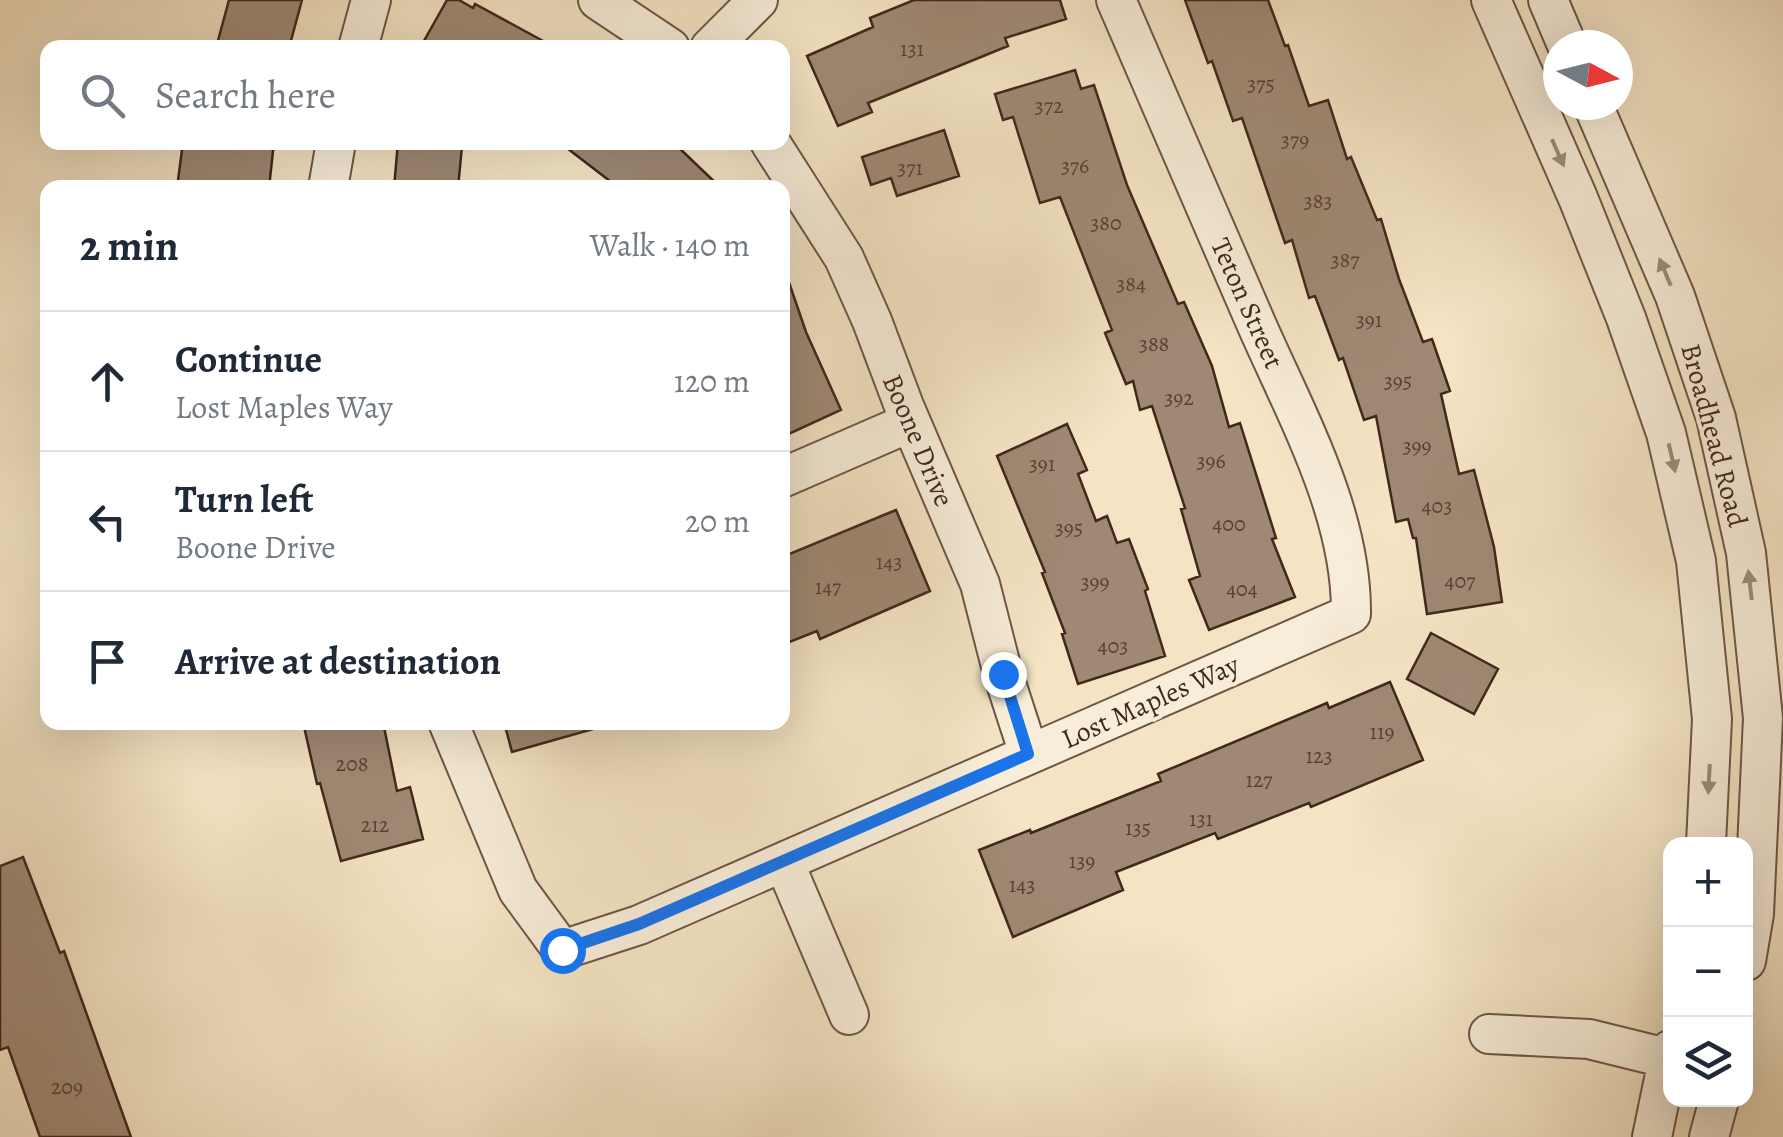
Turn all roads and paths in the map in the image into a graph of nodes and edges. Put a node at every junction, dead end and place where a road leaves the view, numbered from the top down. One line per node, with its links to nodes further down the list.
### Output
1 (371, 0): 8 (street)
2 (598, 0): 9 (street)
3 (758, 0): 10 (street)
4 (1116, 0): 17 (street, Teton Street)
5 (1491, 0): 19 (street, Broadhead Road, one-way to 19)
6 (1548, 0): 7 (street)
7 (1561, 30)
8 (360, 40)
9 (658, 40)
10 (718, 40)
11 (1599, 120): 18 (street, Broadhead Road, one-way to 11)
12 (335, 150): 14 (street)
13 (775, 150): 15 (street, Boone Drive)
14 (329, 180)
15 (912, 422): 16 (street); 21 (street, Boone Drive)
16 (790, 475)
17 (1351, 614): 21 (street, Lost Maples Way)
18 (1769, 638): 19 (street); 24 (street, Broadhead Road)
19 (1704, 644): 22 (street, Broadhead Road, one-way to 22)
20 (451, 730): 23 (street, Lost Maples Way)
21 (1028, 754): 23 (street, Lost Maples Way)
22 (1706, 837)
23 (784, 862): 25 (street)
24 (1752, 927)
25 (849, 1015)
26 (1489, 1034): 27 (street)
27 (1663, 1055)
28 (1663, 1088): 30 (street)
29 (1716, 1107): 31 (street)
30 (1652, 1137)
31 (1709, 1137)

